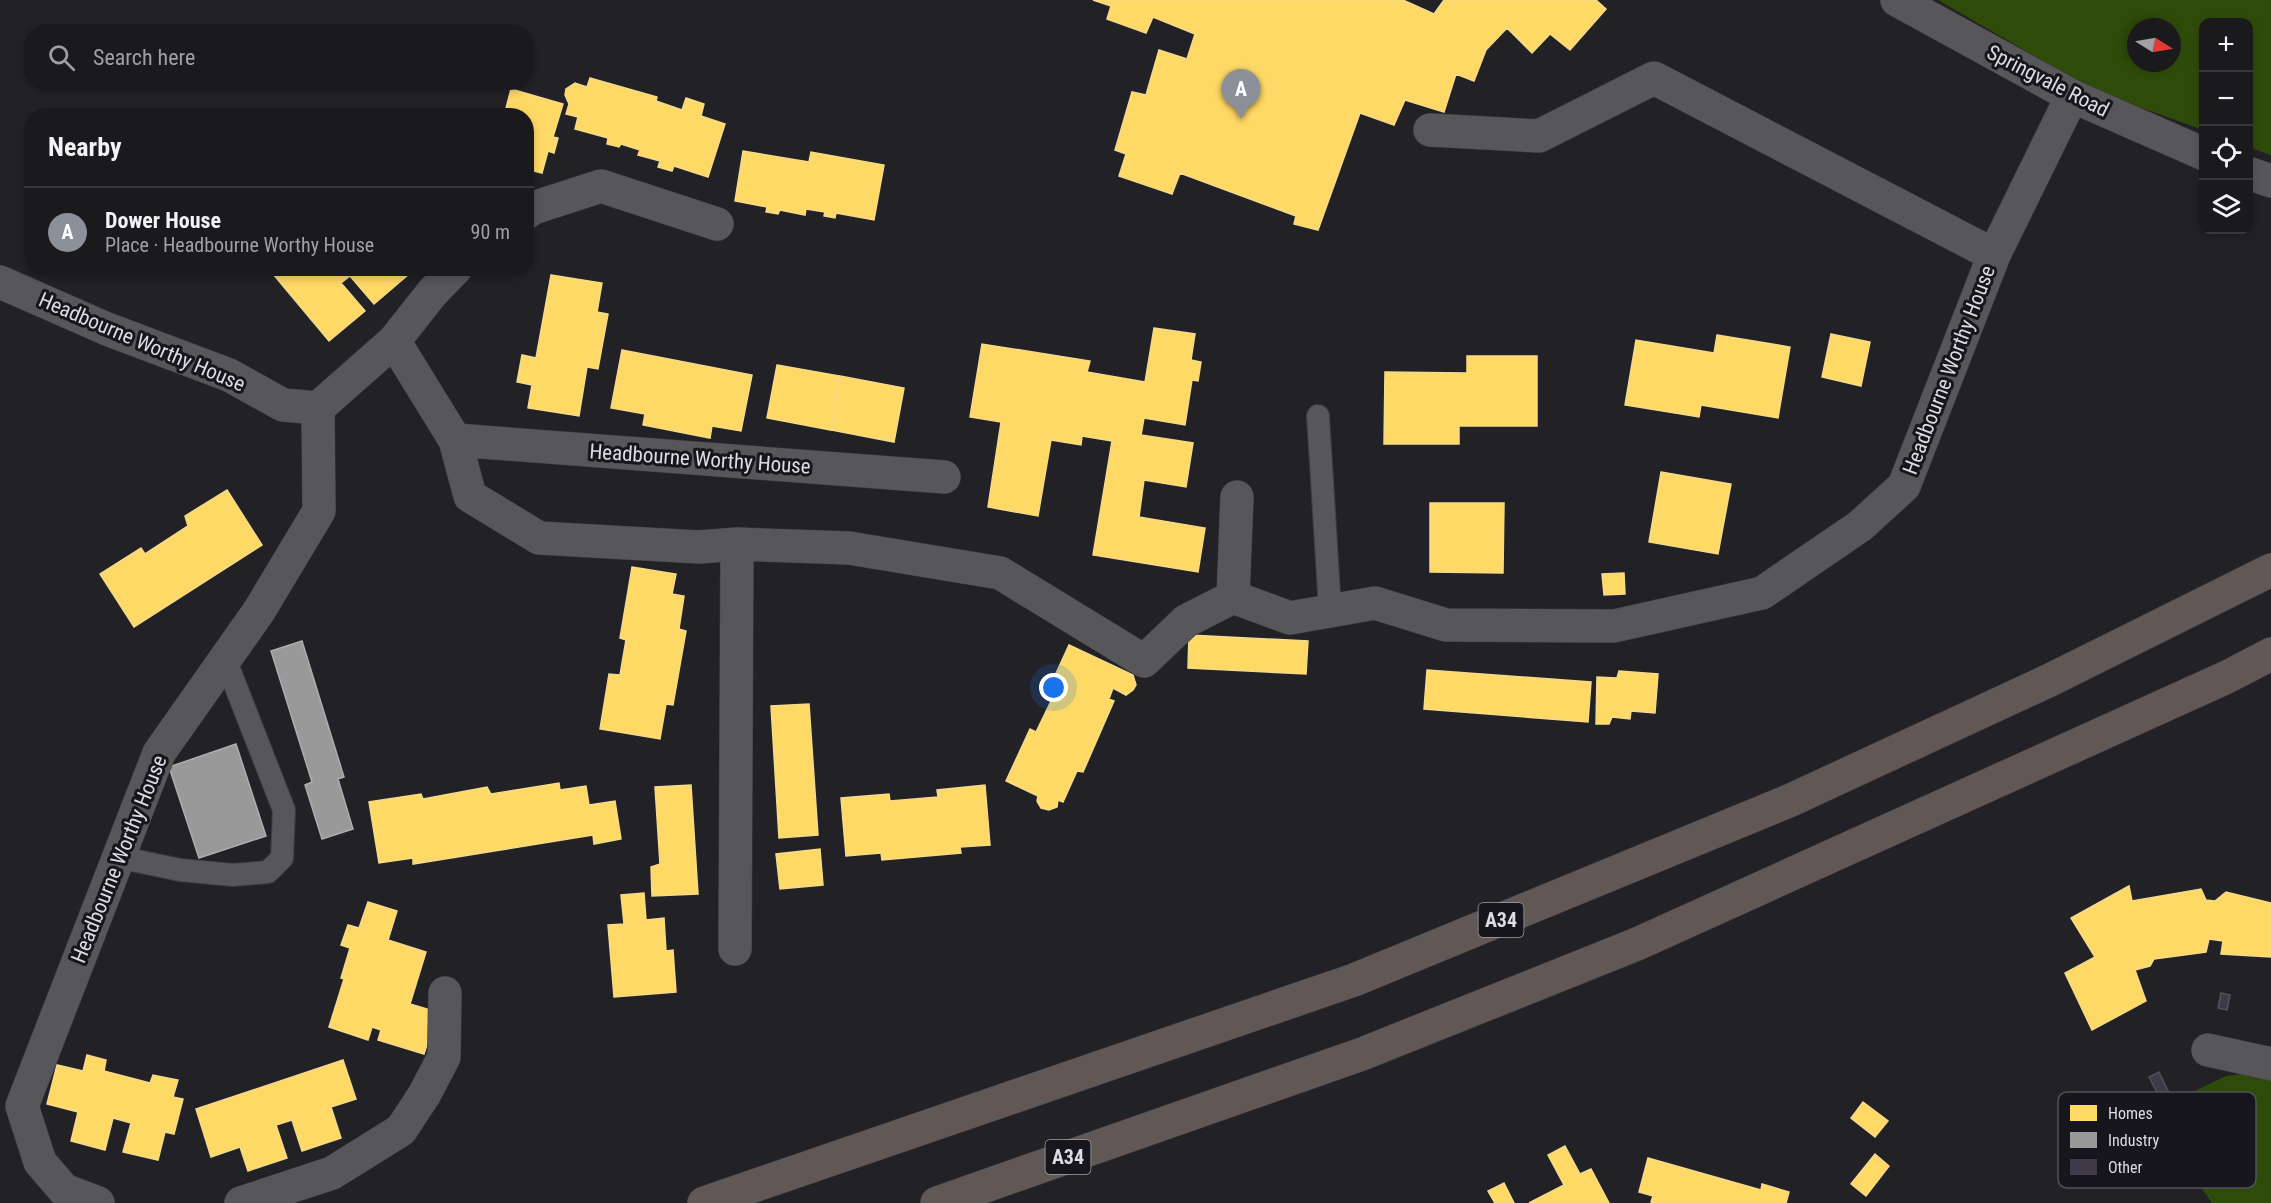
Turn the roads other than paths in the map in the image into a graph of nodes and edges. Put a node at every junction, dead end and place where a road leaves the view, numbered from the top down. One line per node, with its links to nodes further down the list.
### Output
1 (1897, 0): 2 (street, Springvale Road)
2 (2072, 96): 4 (street, Springvale Road); 9 (street, Headbourne Worthy House)
3 (1430, 130): 9 (street, Headbourne Worthy House)
4 (2199, 152)
5 (2253, 175): 6 (street)
6 (2271, 181)
7 (534, 208): 8 (street)
8 (717, 224)
9 (1994, 255): 21 (street, Headbourne Worthy House)
10 (448, 276): 12 (street)
11 (0, 282): 13 (street, Headbourne Worthy House)
12 (394, 340): 13 (street); 15 (street)
13 (318, 408): 23 (street, Headbourne Worthy House)
14 (1318, 416): 21 (lane)
15 (455, 440): 16 (street, Headbourne Worthy House); 18 (street)
16 (944, 477)
17 (1237, 497): 20 (street)
18 (736, 544): 20 (street); 25 (street)
19 (2271, 570): 31 (highway, A34)
20 (1233, 597): 21 (street, Headbourne Worthy House)
21 (1330, 609)
22 (2271, 654): 32 (highway, A34)
23 (225, 658): 24 (street, Headbourne Worthy House); 24 (lane)
24 (118, 857): 29 (street, Headbourne Worthy House)
25 (735, 950)
26 (444, 993): 30 (street)
27 (2208, 1050): 28 (street)
28 (2271, 1064)
29 (98, 1203)
30 (241, 1203)
31 (704, 1203)
32 (937, 1203)

